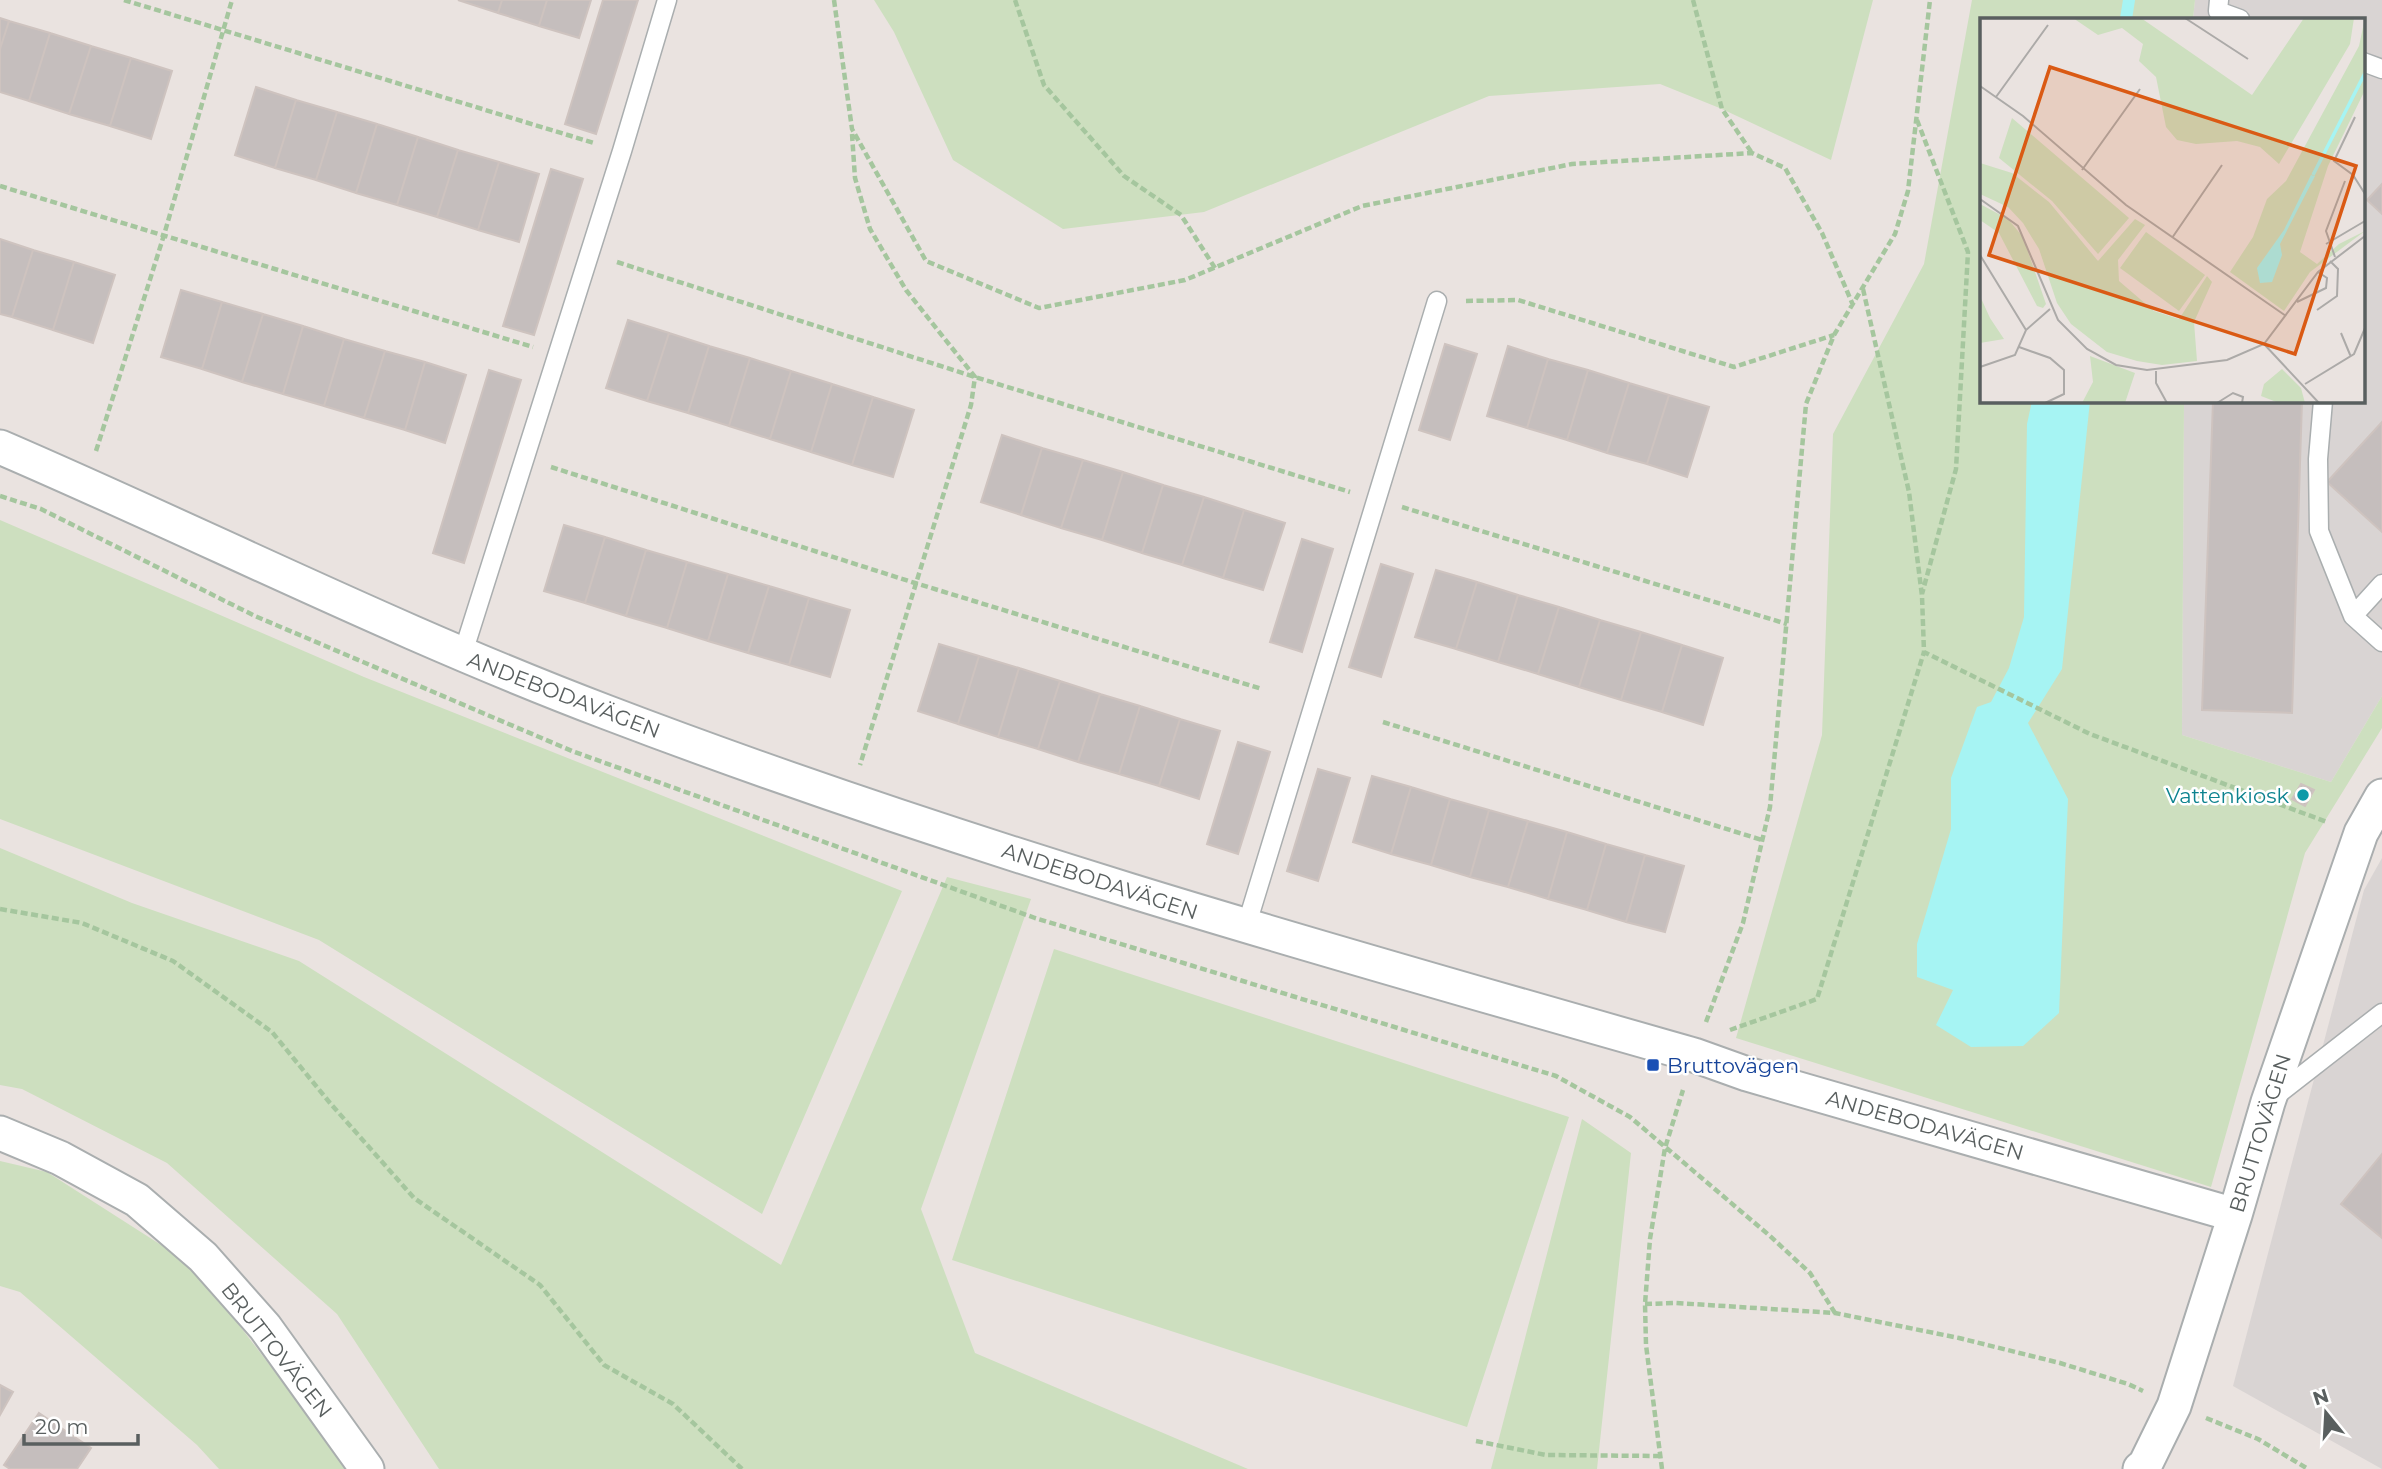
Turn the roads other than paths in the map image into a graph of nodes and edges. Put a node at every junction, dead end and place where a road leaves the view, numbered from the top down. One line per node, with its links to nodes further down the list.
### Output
1 (667, 0): 12 (lane)
2 (2220, 0): 3 (lane)
3 (2238, 18)
4 (2364, 62): 5 (lane)
5 (2382, 69)
6 (1437, 301): 15 (lane)
7 (2323, 402): 10 (lane)
8 (0, 447): 12 (street, ANDEBODAVÄGEN)
9 (2382, 583): 10 (lane)
10 (2353, 616): 11 (lane)
11 (2382, 642)
12 (462, 656): 15 (street, ANDEBODAVÄGEN)
13 (2382, 796): 14 (street, BRUTTOVÄGEN)
14 (2371, 833): 17 (street, BRUTTOVÄGEN)
15 (1246, 927): 19 (street, ANDEBODAVÄGEN)
16 (2382, 1013): 17 (lane)
17 (2268, 1102): 19 (street, BRUTTOVÄGEN)
18 (0, 1133): 21 (street, BRUTTOVÄGEN)
19 (2235, 1215): 20 (street, BRUTTOVÄGEN)
20 (2146, 1468)
21 (367, 1469)

